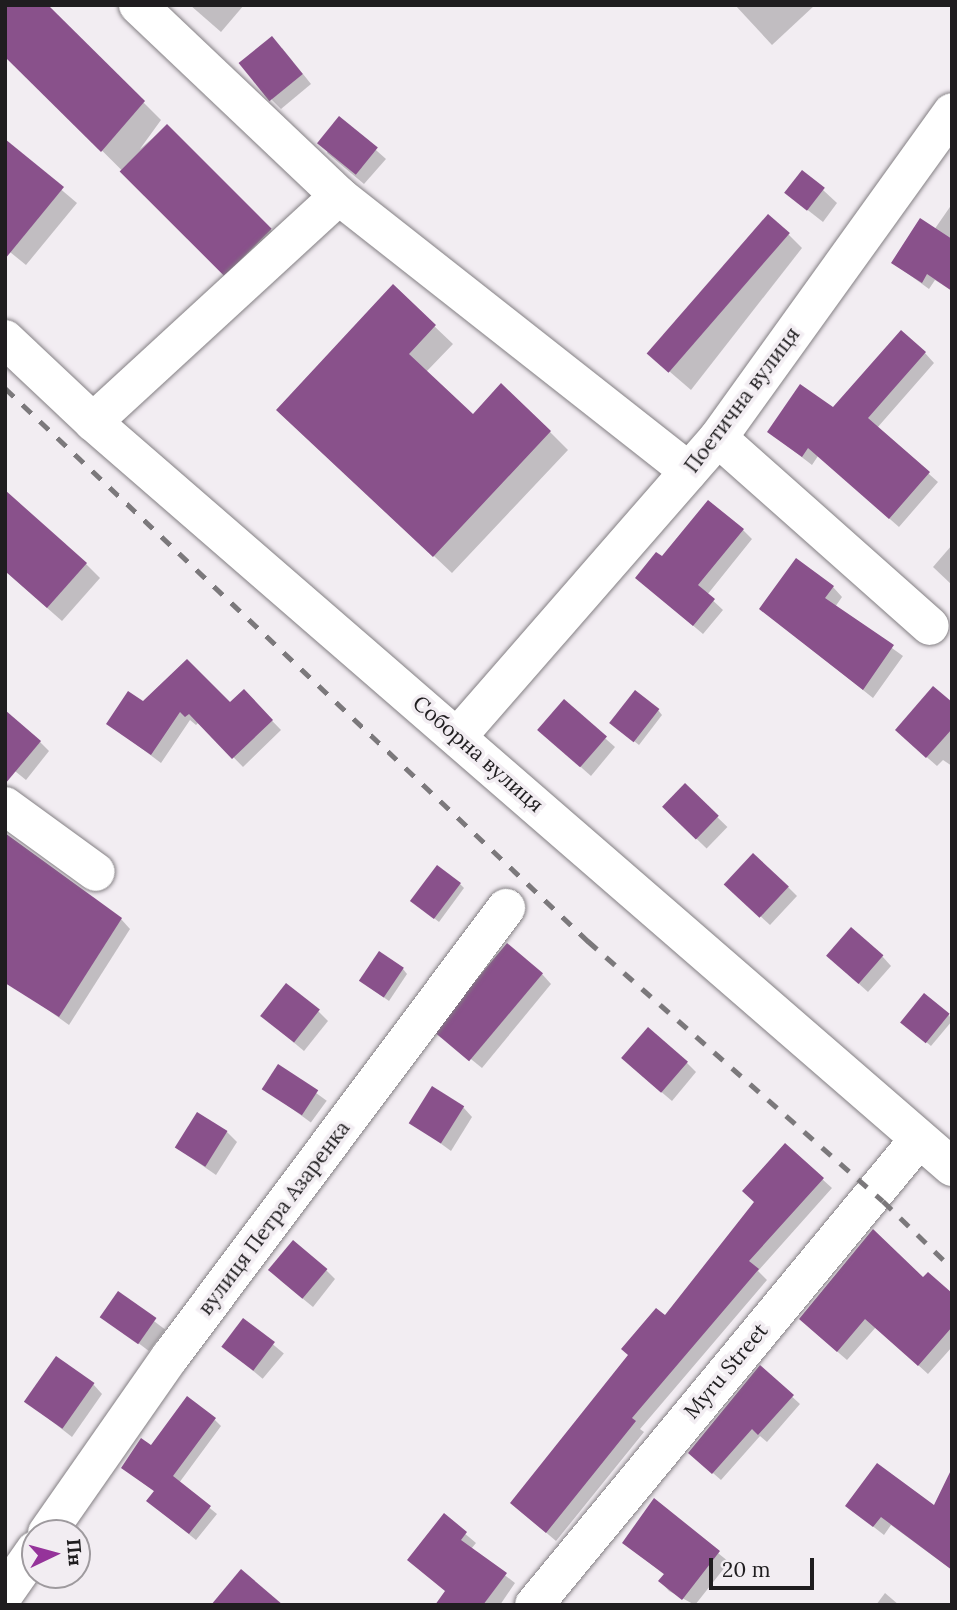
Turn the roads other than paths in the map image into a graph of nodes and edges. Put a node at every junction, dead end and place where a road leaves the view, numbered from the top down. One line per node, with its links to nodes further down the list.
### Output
1 (138, 5): 3 (street)
2 (952, 112): 6 (street, Поетична вулиця)
3 (339, 196): 5 (street); 7 (street)
4 (8, 347): 5 (street, Соборна вулиця)
5 (93, 422): 9 (street, Соборна вулиця)
6 (718, 438): 7 (street, Поетична вулиця); 8 (street)
7 (689, 471): 9 (street, Поетична вулиця)
8 (930, 626)
9 (458, 736): 13 (street, Соборна вулиця)
10 (5, 806): 11 (street)
11 (96, 872)
12 (506, 908): 15 (street, вулиця Петра Азаренка)
13 (919, 1139): 14 (street, Соборна вулиця); 18 (street, Myru Street)
14 (952, 1167)
15 (57, 1519)
16 (21, 1570): 17 (street)
17 (5, 1593)
18 (534, 1605)

